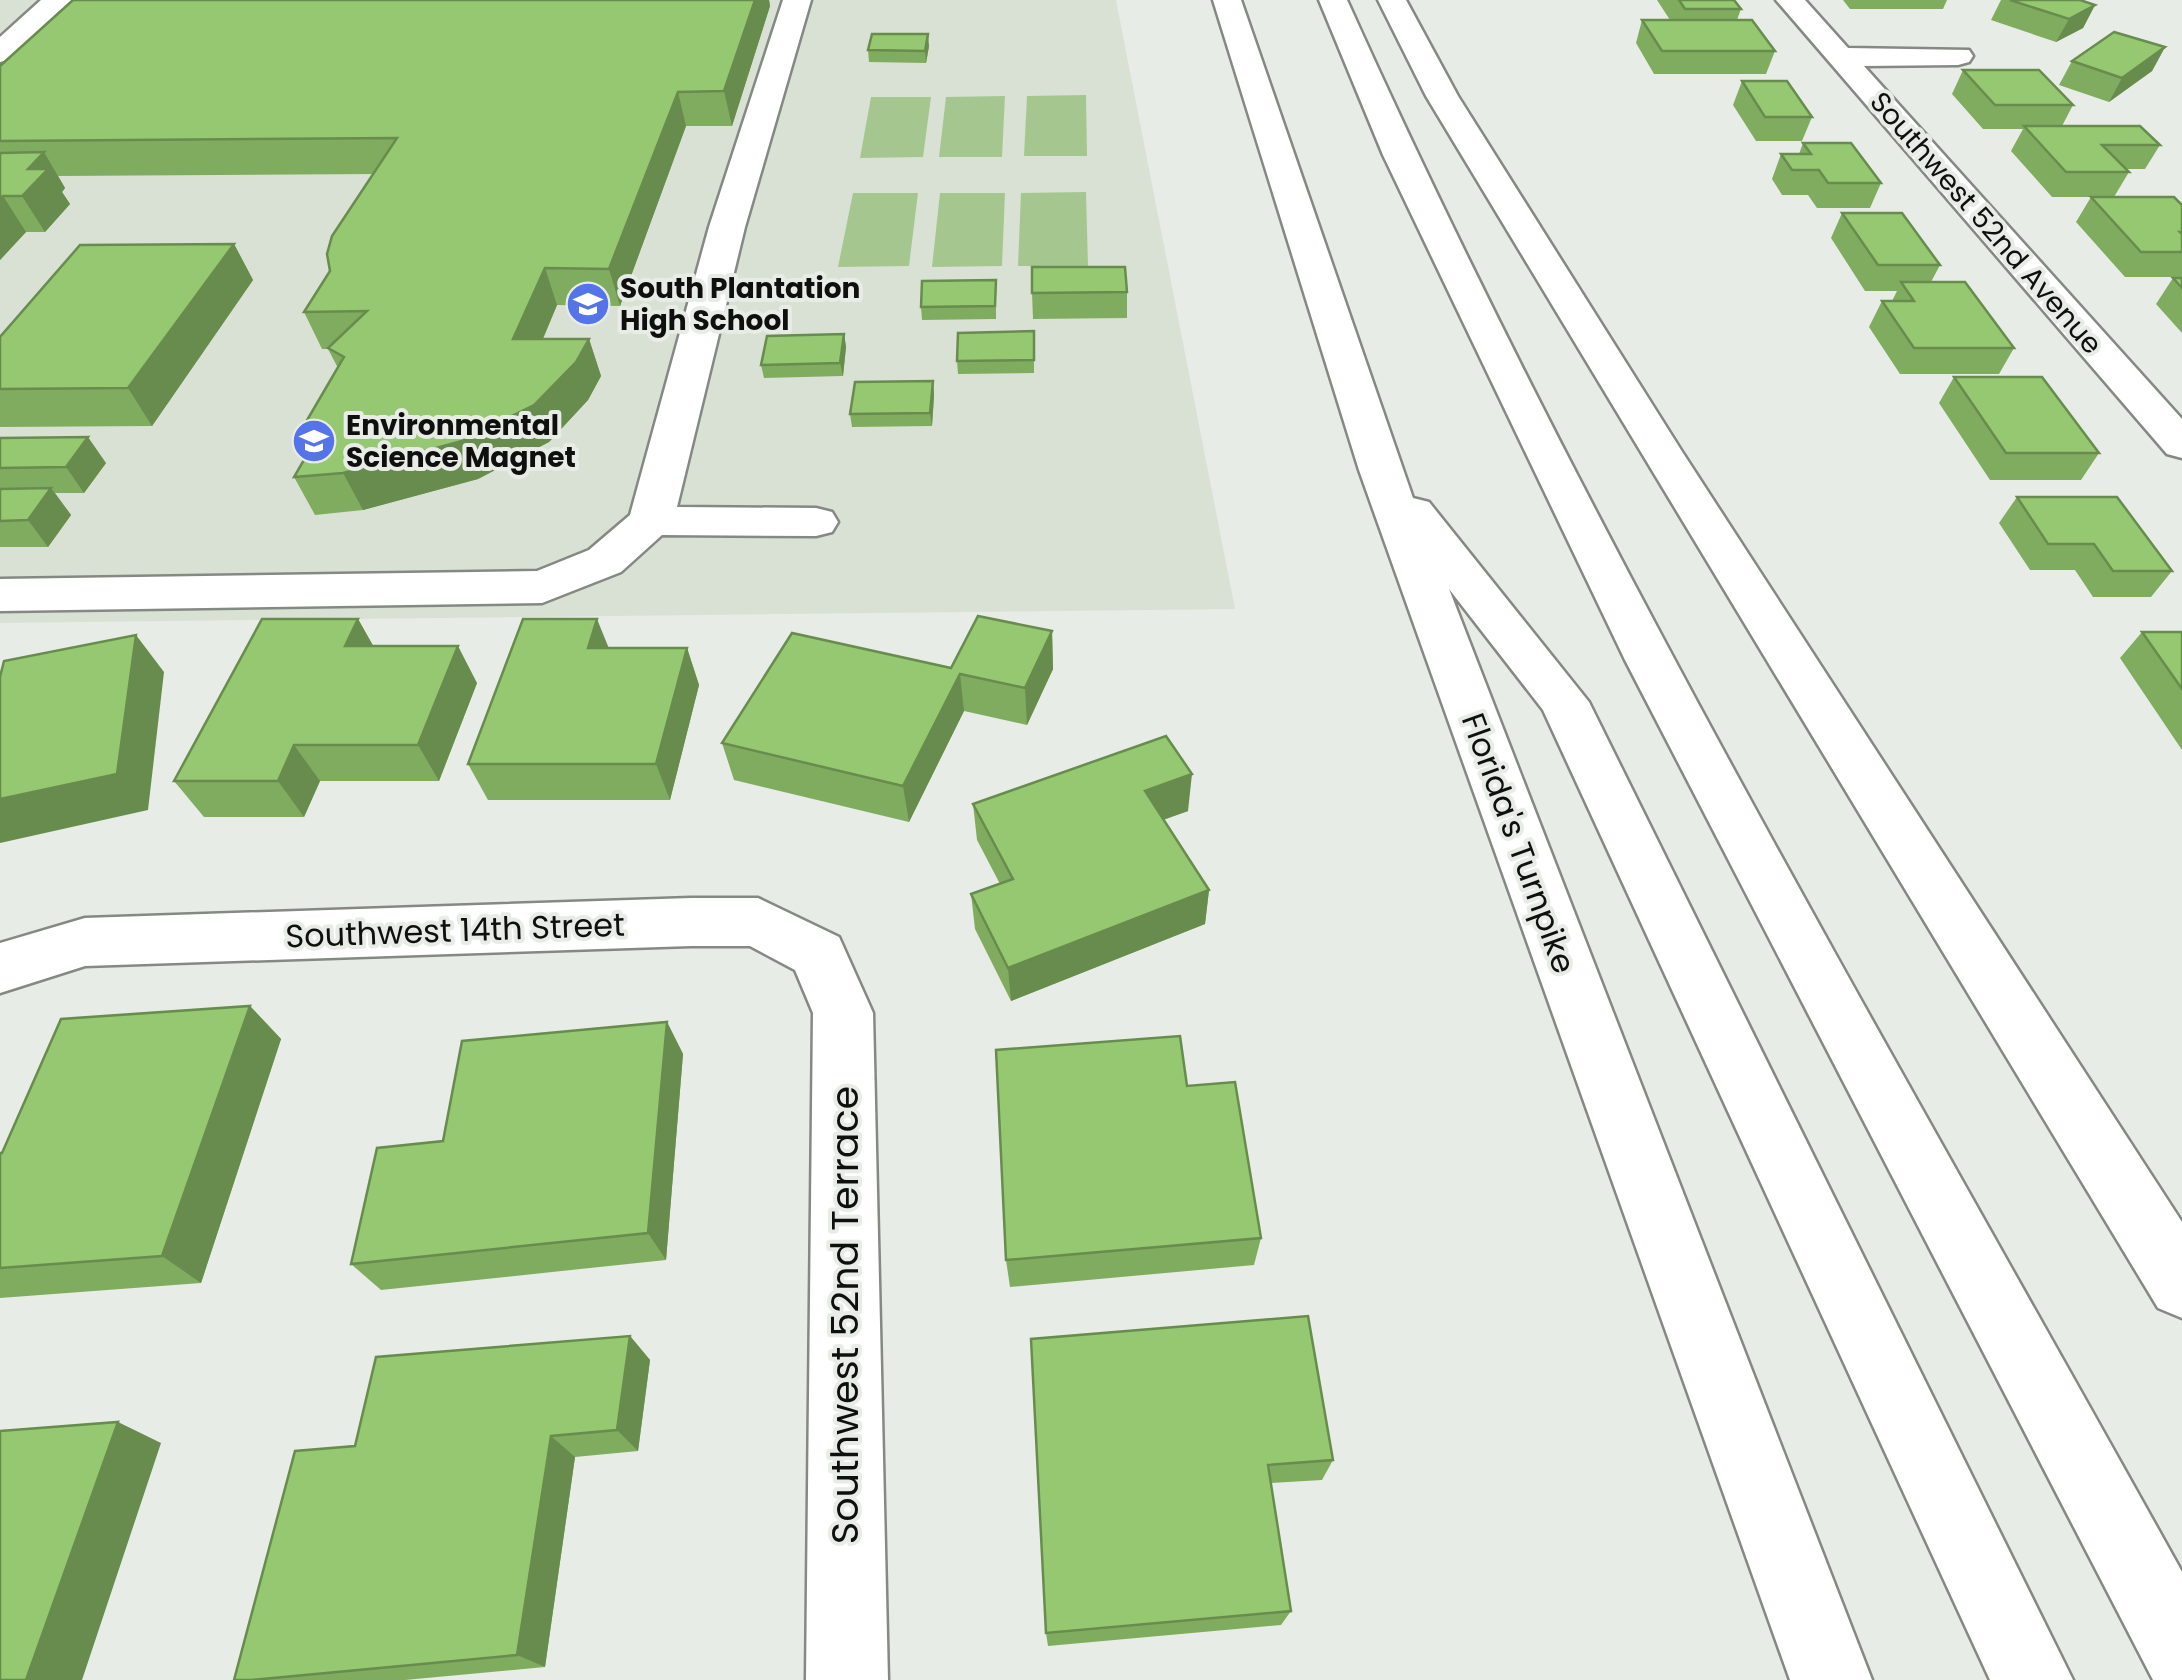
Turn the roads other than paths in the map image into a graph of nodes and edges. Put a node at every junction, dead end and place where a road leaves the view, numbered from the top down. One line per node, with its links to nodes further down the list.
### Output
1 (58, 0): 7 (main road)
2 (796, 0): 12 (main road)
3 (1227, 0): 11 (main road, Florida's Turnpike)
4 (1332, 0): 18 (main road)
5 (1392, 0): 17 (main road)
6 (1790, 0): 9 (main road, Southwest 52nd Avenue)
7 (0, 54)
8 (1958, 56): 9 (main road)
9 (1839, 57): 10 (main road, Southwest 52nd Avenue)
10 (2182, 445)
11 (1380, 470): 20 (main road, Florida's Turnpike); 21 (main road)
12 (651, 521): 13 (main road); 14 (main road)
13 (816, 522)
14 (0, 594)
15 (818, 954): 16 (main road, Southwest 14th Street); 19 (main road, Southwest 52nd Terrace)
16 (0, 968)
17 (2182, 1284)
18 (2182, 1652)
19 (847, 1680)
20 (1831, 1680)
21 (2032, 1680)

